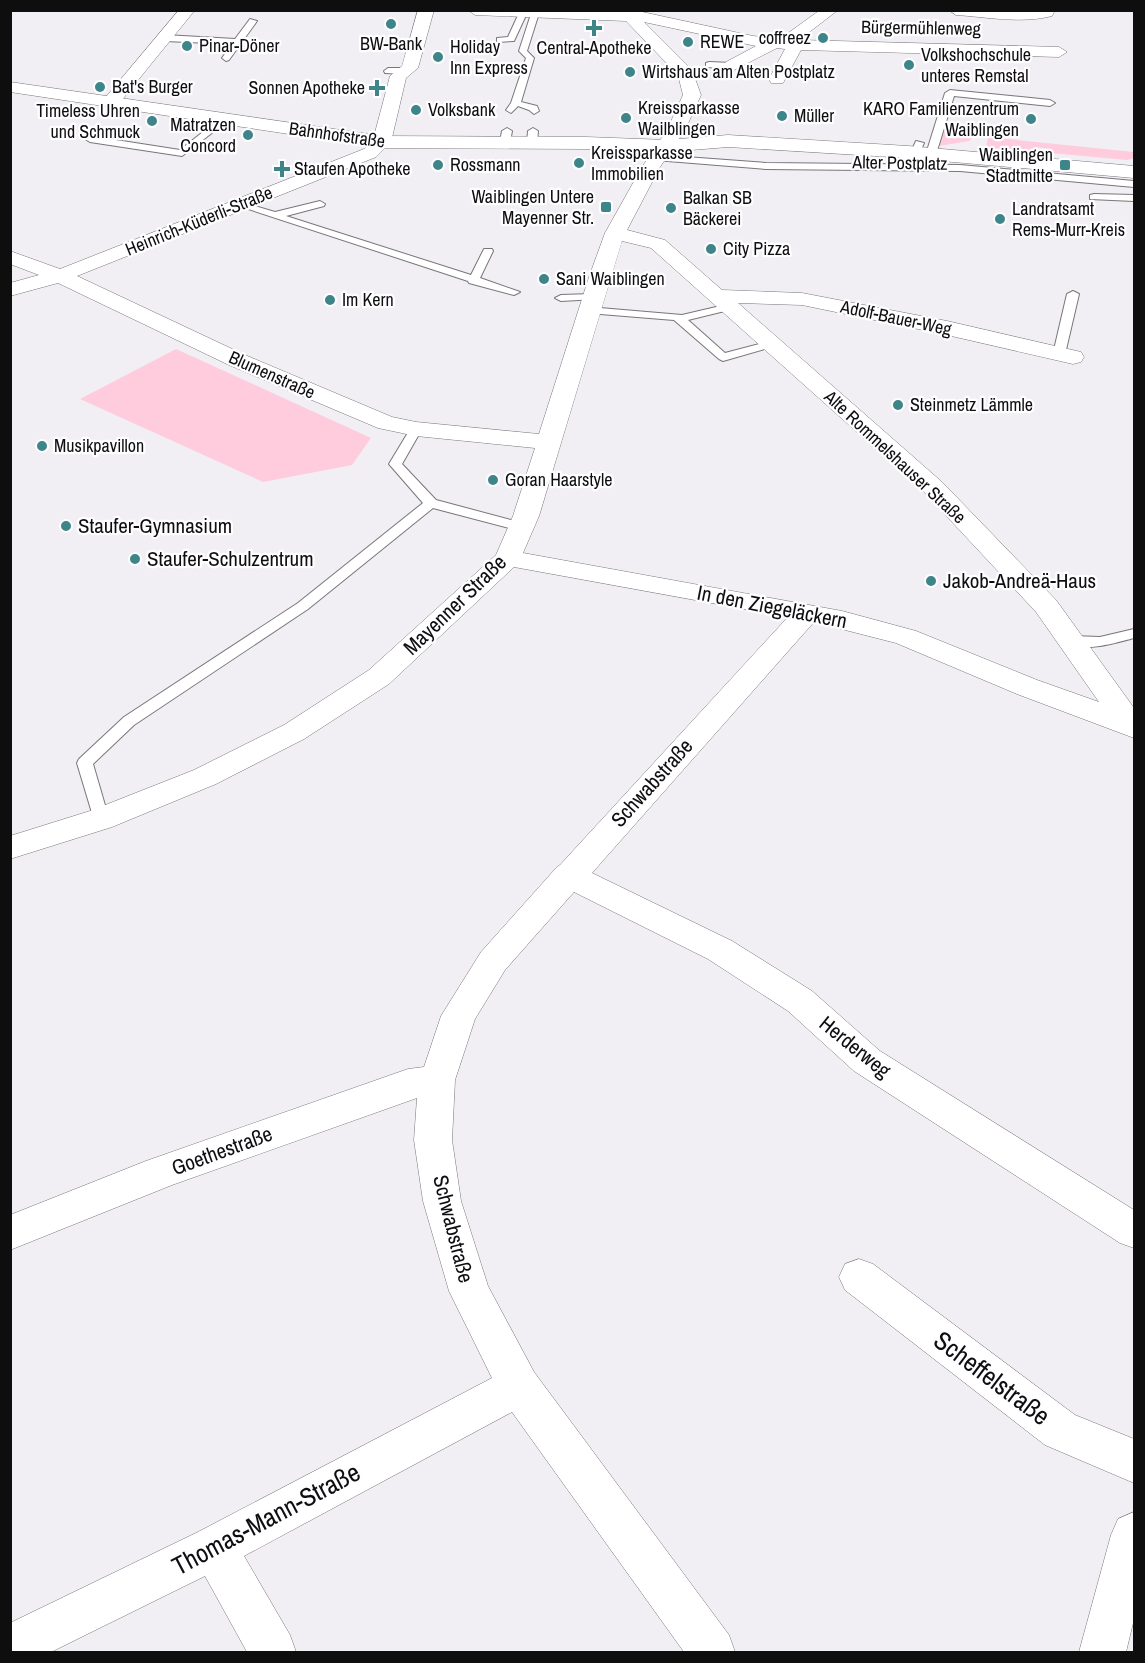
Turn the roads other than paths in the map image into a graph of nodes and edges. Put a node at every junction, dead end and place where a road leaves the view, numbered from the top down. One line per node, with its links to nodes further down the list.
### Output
1 (188, 10): 10 (street)
2 (426, 10): 25 (street)
3 (475, 10): 7 (street, Bürgermühlenweg)
4 (831, 10): 13 (street)
5 (956, 10): 6 (street)
6 (1047, 10)
7 (535, 12): 8 (street, Bürgermühlenweg); 11 (lane); 22 (lane)
8 (625, 13): 13 (street, Bürgermühlenweg); 28 (street)
9 (253, 21): 12 (lane)
10 (165, 38): 12 (lane); 20 (street)
11 (500, 40)
12 (238, 42): 15 (lane)
13 (784, 44): 14 (street, Bürgermühlenweg); 17 (street); 18 (street)
14 (1059, 52)
15 (226, 58)
16 (709, 65): 17 (lane)
17 (732, 66)
18 (801, 77)
19 (10, 87): 20 (street, Bahnhofstraße)
20 (111, 102): 23 (street, Bahnhofstraße)
21 (1050, 103): 27 (lane)
22 (534, 111)
23 (225, 119): 24 (lane); 25 (street, Bahnhofstraße)
24 (90, 139)
25 (382, 142): 28 (street, Bahnhofstraße); 37 (street, Heinrich-Küderli-Straße)
26 (779, 144): 27 (street, Alter Postplatz); 28 (street, Alter Postplatz); 29 (street)
27 (917, 149): 30 (lane); 31 (street, Alter Postplatz)
28 (663, 152): 29 (street, Alter Postplatz); 31 (lane); 39 (street, Mayenner Straße)
29 (754, 160): 30 (street, Alter Postplatz)
30 (826, 162): 31 (street, Alter Postplatz)
31 (966, 163): 32 (street, Alter Postplatz); 33 (lane)
32 (1134, 176)
33 (1003, 182)
34 (1094, 197): 35 (lane)
35 (1134, 198)
36 (320, 204): 38 (lane)
37 (241, 205): 38 (lane); 42 (street, Heinrich-Küderli-Straße)
38 (276, 215): 43 (lane)
39 (615, 232): 48 (street, Alte Rommelshauser Straße); 49 (street, Mayenner Straße)
40 (488, 251): 43 (lane)
41 (10, 257): 42 (street, Blumenstraße)
42 (60, 276): 44 (street, Heinrich-Küderli-Straße); 53 (street, Blumenstraße)
43 (473, 281): 45 (lane)
44 (10, 290)
45 (514, 292)
46 (1073, 294): 52 (lane)
47 (561, 298): 49 (lane)
48 (723, 302): 50 (lane); 51 (street, Alte Rommelshauser Straße); 52 (street, Adolf-Bauer-Weg)
49 (590, 304): 50 (lane); 54 (street, Mayenner Straße)
50 (680, 319): 51 (lane)
51 (771, 344): 60 (street, Alte Rommelshauser Straße)
52 (1066, 355)
53 (416, 429): 54 (street, Blumenstraße); 55 (lane)
54 (549, 442): 56 (street, Mayenner Straße)
55 (431, 503): 56 (lane); 63 (lane)
56 (521, 527): 57 (street, Mayenner Straße)
57 (508, 558): 58 (street, In den Ziegeläckern); 63 (street, Mayenner Straße)
58 (807, 613): 61 (street, In den Ziegeläckern); 65 (street, Schwabstraße)
59 (1134, 634): 60 (lane)
60 (1074, 646): 61 (street); 62 (street, Alte Rommelshauser Straße)
61 (1027, 687): 62 (street, In den Ziegeläckern)
62 (1133, 726)
63 (101, 819): 64 (street, Mayenner Straße)
64 (10, 848)
65 (568, 875): 66 (street, Schwabstraße); 67 (street, Herderweg)
66 (436, 1080): 68 (street, Goethestraße); 70 (street, Schwabstraße)
67 (1134, 1231)
68 (10, 1233)
69 (860, 1277): 71 (street, Scheffelstraße)
70 (519, 1386): 73 (street, Thomas-Mann-Straße); 76 (street, Schwabstraße)
71 (1134, 1461)
72 (1134, 1535): 77 (street)
73 (214, 1548): 74 (street, Thomas-Mann-Straße); 75 (street)
74 (10, 1648)
75 (273, 1653)
76 (712, 1653)
77 (1102, 1653)

